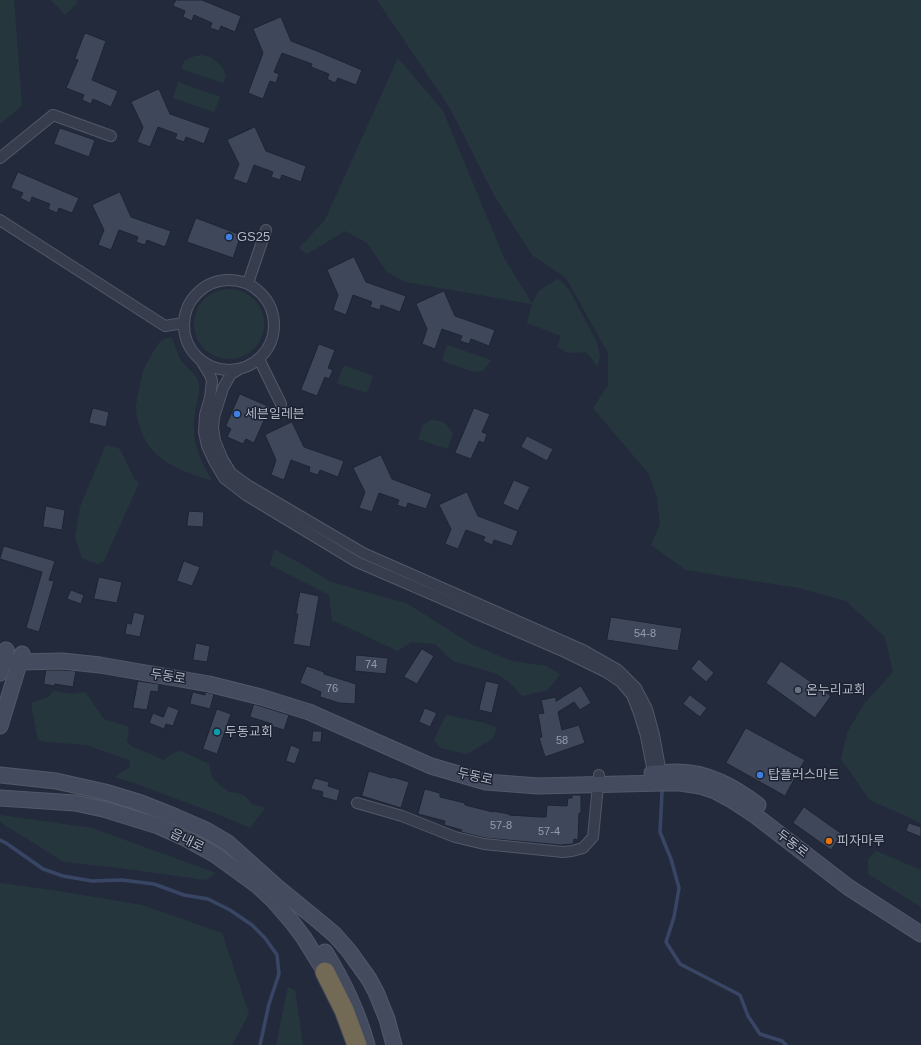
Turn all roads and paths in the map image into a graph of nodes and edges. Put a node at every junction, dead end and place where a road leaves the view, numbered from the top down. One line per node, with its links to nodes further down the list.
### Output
1 (111, 136): 2 (street)
2 (0, 158)
3 (0, 220): 6 (street)
4 (266, 230): 5 (street)
5 (248, 283): 6 (street); 7 (street)
6 (183, 323): 8 (street)
7 (259, 359): 9 (street); 10 (street)
8 (202, 362): 9 (street); 16 (street)
9 (238, 370): 16 (street)
10 (281, 404)
11 (2, 658): 12 (street, 두동로)
12 (23, 663): 13 (street); 18 (street, 두동로)
13 (0, 726)
14 (0, 764): 17 (street)
15 (0, 775): 17 (street, 읍내로)
16 (658, 778): 18 (street, 두동로); 22 (street, 두동로); 23 (street, 두동로)
17 (56, 780): 21 (street, 읍내로)
18 (599, 780): 20 (street)
19 (0, 798): 24 (street, 읍내로)
20 (357, 803)
21 (277, 887): 27 (street); 28 (street)
22 (921, 923)
23 (921, 934)
24 (325, 972): 25 (highway); 26 (highway)
25 (348, 1045)
26 (358, 1045)
27 (367, 1045)
28 (394, 1045)

